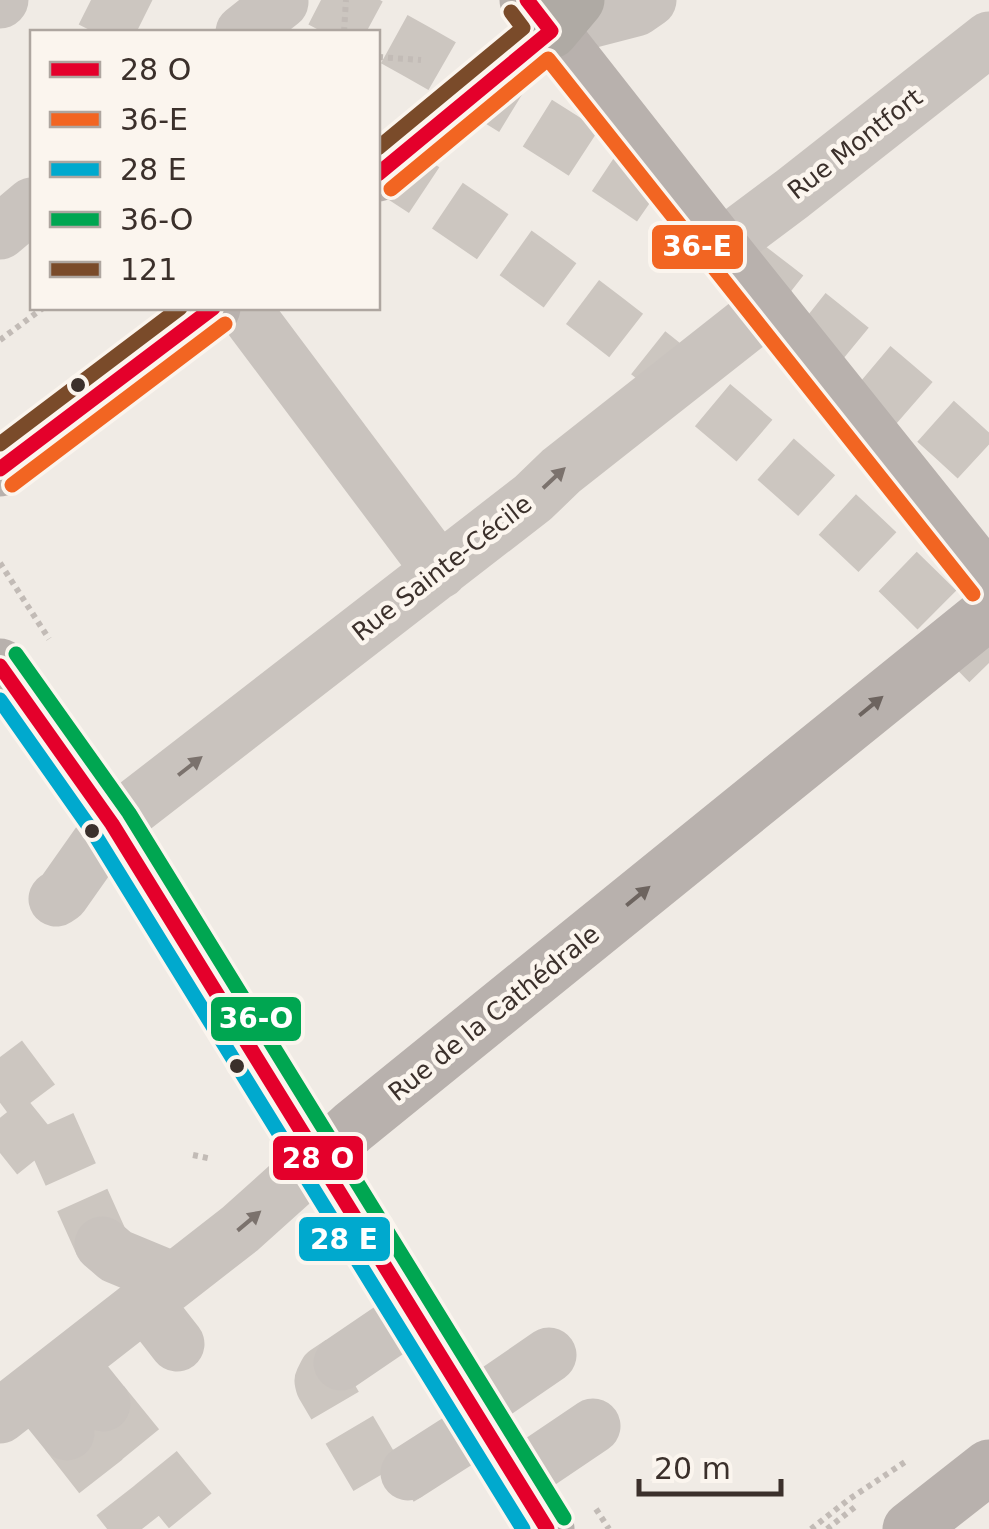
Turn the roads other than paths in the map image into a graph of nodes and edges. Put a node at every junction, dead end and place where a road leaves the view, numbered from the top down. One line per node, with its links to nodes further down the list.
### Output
1 (279, 0): 4 (street)
2 (649, 0): 3 (street)
3 (552, 10): 6 (main road); 9 (main road)
4 (245, 30)
5 (989, 38): 9 (street, Rue Montfort)
6 (380, 172)
7 (30, 207): 8 (street)
8 (0, 232)
9 (721, 247): 10 (main road)
10 (769, 307): 14 (street, Rue Sainte-Cécile, one-way to 10); 15 (main road)
11 (210, 310): 13 (main road)
12 (244, 310): 14 (street)
13 (0, 468)
14 (440, 571): 18 (street, Rue Sainte-Cécile, one-way to 14)
15 (989, 582)
16 (989, 612): 20 (main road, Rue de la Cathédrale, one-way to 16)
17 (0, 666): 18 (main road)
18 (112, 824): 19 (street, Rue Sainte-Cécile); 20 (main road)
19 (56, 899)
20 (319, 1158): 22 (street, Rue de la Cathédrale, one-way to 20); 23 (main road)
21 (102, 1244): 22 (street)
22 (166, 1309): 26 (street, Rue de la Cathédrale)
23 (414, 1314): 25 (street); 27 (main road)
24 (549, 1355): 27 (street)
25 (342, 1363)
26 (55, 1401)
27 (477, 1416): 30 (street); 31 (main road)
28 (593, 1426): 31 (street)
29 (989, 1467): 33 (main road)
30 (408, 1474)
31 (516, 1478): 32 (main road)
32 (548, 1529)
33 (910, 1529)

